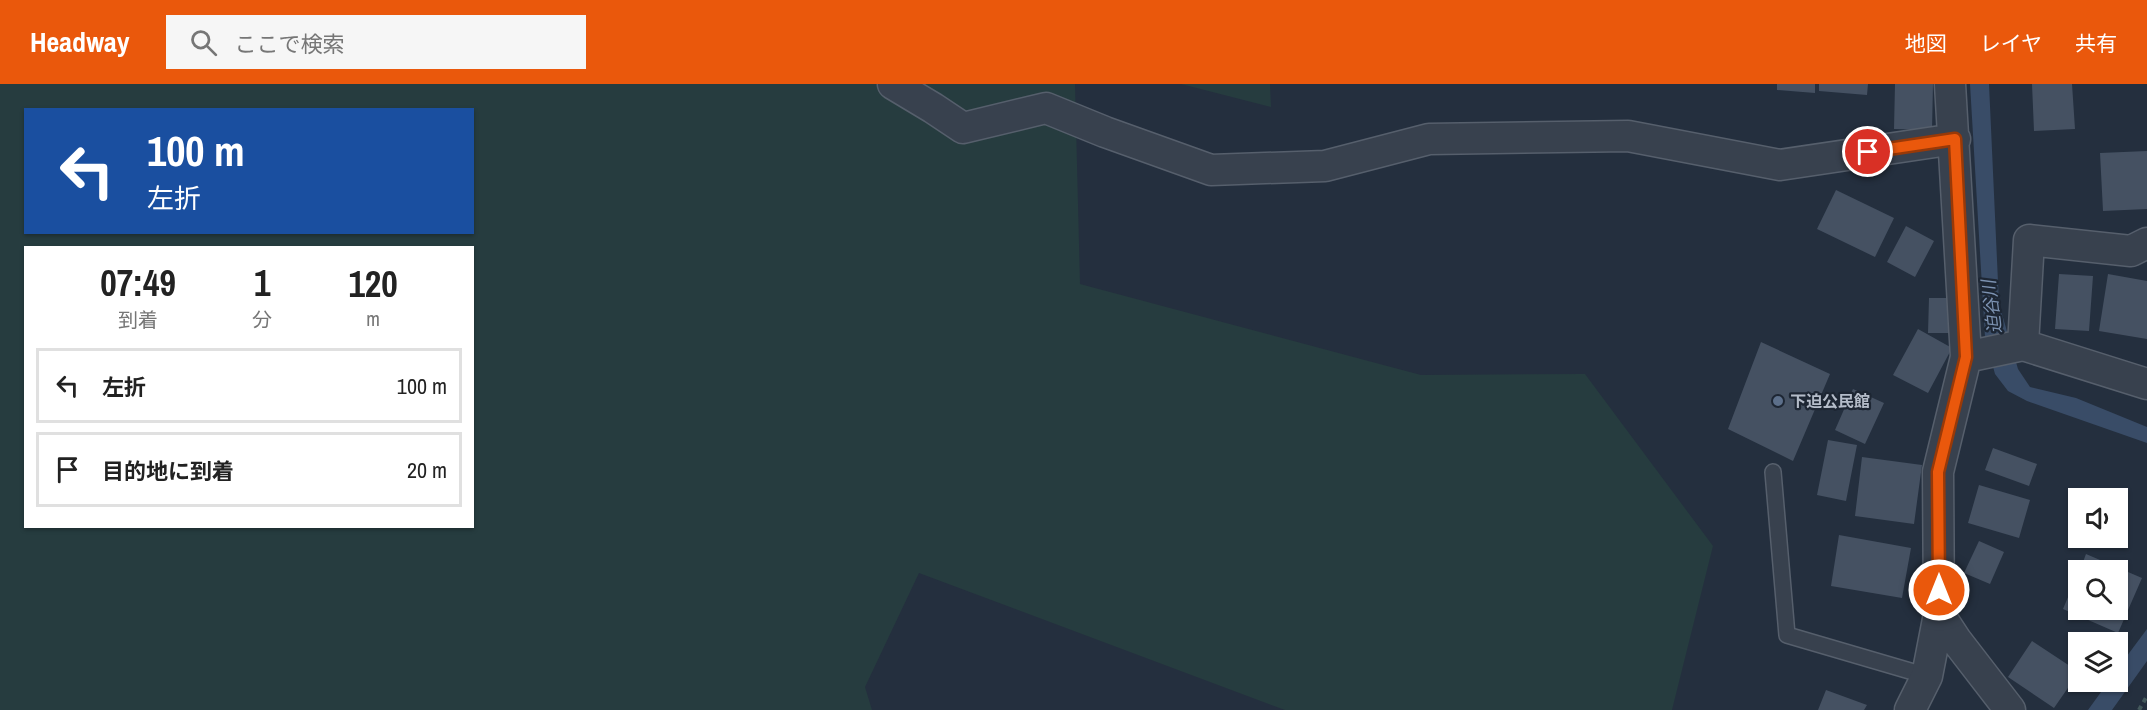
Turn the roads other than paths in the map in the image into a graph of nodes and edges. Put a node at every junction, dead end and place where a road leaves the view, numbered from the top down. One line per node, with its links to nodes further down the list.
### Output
1 (893, 84): 3 (street)
2 (1950, 84): 3 (street)
3 (1955, 139): 6 (street)
4 (2147, 243): 5 (street)
5 (2023, 345): 6 (street); 7 (street)
6 (1974, 355): 9 (street)
7 (2147, 384)
8 (1773, 472): 10 (lane)
9 (1939, 614): 10 (street); 12 (street)
10 (1926, 676): 11 (street)
11 (1910, 710)
12 (2010, 710)

